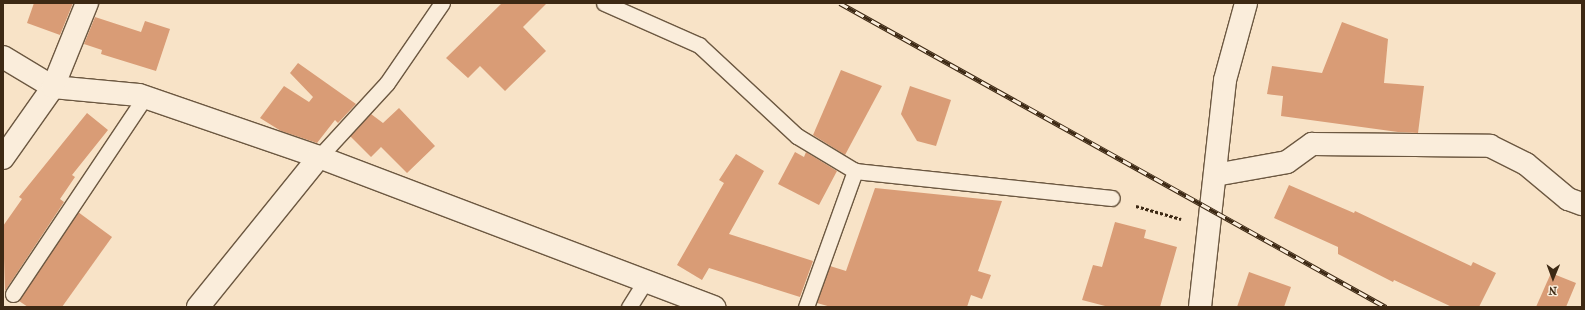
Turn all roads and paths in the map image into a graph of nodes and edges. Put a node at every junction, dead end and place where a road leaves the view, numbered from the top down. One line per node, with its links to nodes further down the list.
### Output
1 (87, 3): 6 (street)
2 (442, 3): 9 (lane)
3 (604, 3): 10 (lane)
4 (1246, 3): 11 (street)
5 (3, 57): 6 (street)
6 (53, 86): 7 (street); 8 (street)
7 (144, 98): 9 (street); 16 (lane)
8 (3, 158)
9 (319, 158): 15 (street); 17 (street)
10 (855, 171): 12 (lane); 20 (lane)
11 (1215, 175): 13 (street); 14 (street)
12 (1112, 198): 14 (path)
13 (1582, 204)
14 (1209, 228): 21 (street)
15 (644, 281): 18 (lane); 19 (street)
16 (13, 294)
17 (198, 307)
18 (629, 307)
19 (714, 307)
20 (806, 307)
21 (1200, 307)

